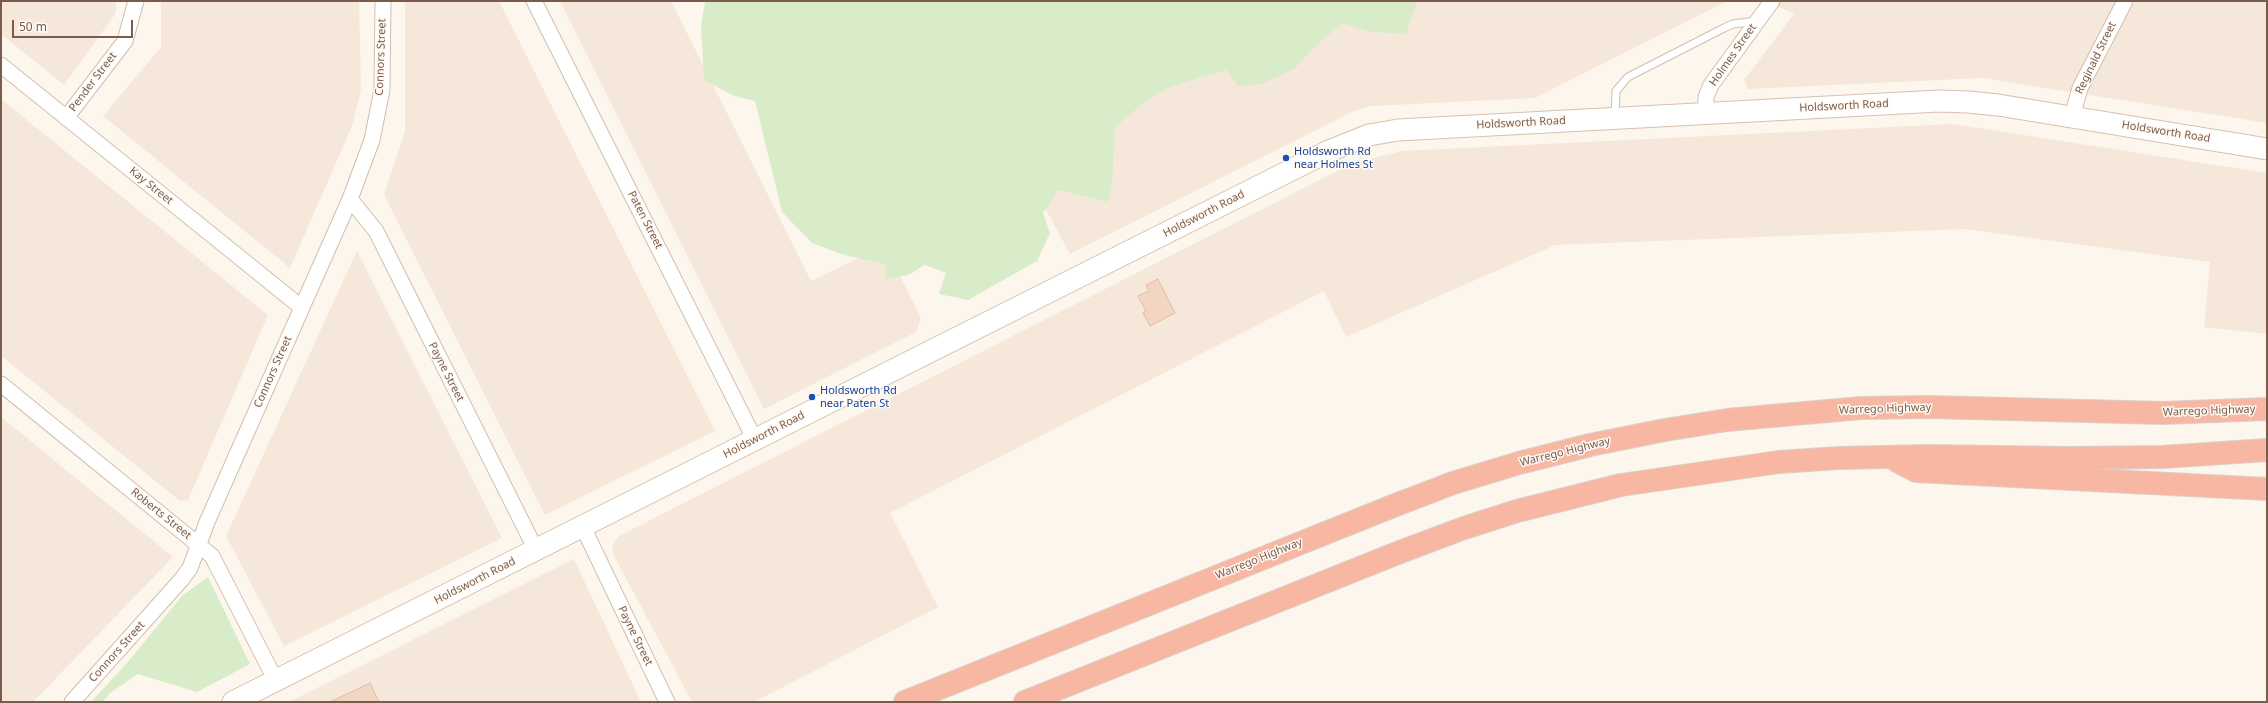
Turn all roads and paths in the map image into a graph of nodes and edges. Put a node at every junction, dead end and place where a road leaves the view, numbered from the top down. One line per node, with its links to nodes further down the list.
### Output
1 (136, 1): 10 (street, Pender Street)
2 (382, 1): 13 (street, Connors Street)
3 (534, 1): 17 (street, Paten Street)
4 (1772, 1): 6 (street, Holmes Street)
5 (2125, 1): 9 (street, Reginald Street)
6 (1757, 21): 8 (street, Holmes Street); 11 (lane)
7 (1, 65): 10 (street, Kay Street)
8 (1706, 113): 9 (street, Holdsworth Road); 11 (street, Holdsworth Road)
9 (2072, 117): 12 (street, Holdsworth Road)
10 (66, 118): 14 (street, Kay Street)
11 (1615, 118): 17 (street, Holdsworth Road)
12 (2267, 148)
13 (350, 199): 14 (street, Connors Street); 23 (street, Payne Street)
14 (301, 307): 22 (street, Connors Street)
15 (1, 384): 22 (street, Roberts Street)
16 (2267, 409): 28 (highway, Warrego Highway)
17 (755, 440): 21 (street, Holdsworth Road)
18 (2267, 450): 19 (highway)
19 (1889, 456): 20 (highway); 29 (highway)
20 (2267, 489)
21 (583, 526): 23 (street, Holdsworth Road); 27 (street, Payne Street)
22 (199, 545): 24 (street, Roberts Street); 25 (street, Connors Street)
23 (536, 550): 24 (street, Holdsworth Road)
24 (276, 681): 26 (street, Holdsworth Road)
25 (72, 702)
26 (233, 702)
27 (667, 702)
28 (905, 702)
29 (1025, 702)

